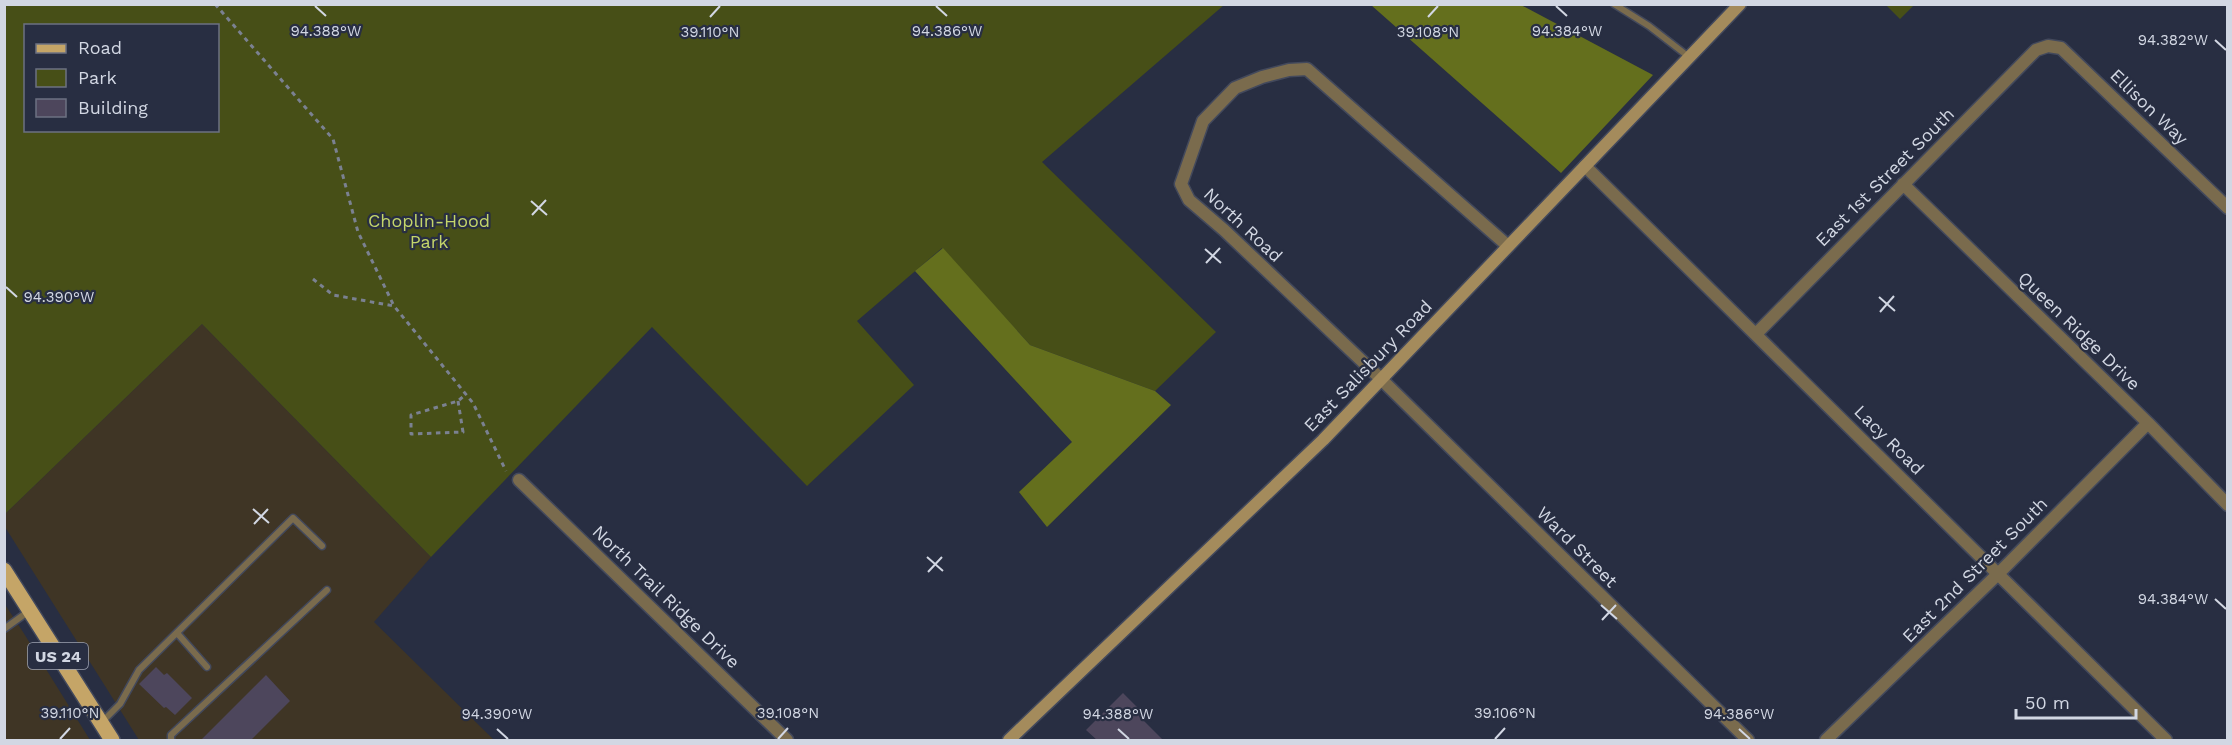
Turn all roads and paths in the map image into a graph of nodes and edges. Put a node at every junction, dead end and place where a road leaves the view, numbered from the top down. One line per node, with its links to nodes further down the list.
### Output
1 (215, 4): 11 (path)
2 (1614, 4): 5 (lane)
3 (1740, 4): 5 (main road, East Salisbury Road)
4 (2041, 48): 7 (street, East 1st Street South); 8 (street, Ellison Way)
5 (1690, 57): 6 (main road, East Salisbury Road)
6 (1586, 166): 9 (main road, East Salisbury Road); 12 (street, Lacy Road)
7 (1903, 184): 12 (street, East 1st Street South); 16 (street, Queen Ridge Drive)
8 (2228, 208)
9 (1508, 246): 13 (main road, East Salisbury Road); 13 (street, North Road)
10 (314, 279): 11 (path)
11 (394, 306): 14 (path)
12 (1756, 334): 22 (street, Lacy Road)
13 (1381, 379): 32 (main road, East Salisbury Road); 33 (street, Ward Street)
14 (466, 394): 15 (path); 17 (path)
15 (458, 401): 15 (path)
16 (2148, 423): 19 (street, Queen Ridge Drive); 22 (street, East 2nd Street South)
17 (506, 471)
18 (519, 480): 31 (street, North Trail Ridge Drive)
19 (2228, 505)
20 (322, 546): 26 (lane)
21 (4, 570): 24 (main road, US 24)
22 (1998, 574): 34 (street, East 2nd Street South); 35 (street, Lacy Road)
23 (327, 590): 30 (lane)
24 (29, 610): 25 (lane); 28 (main road, US 24)
25 (4, 629)
26 (177, 633): 27 (lane); 28 (lane)
27 (207, 667)
28 (101, 724): 29 (main road, US 24)
29 (112, 741)
30 (171, 741)
31 (787, 741)
32 (1009, 741)
33 (1748, 741)
34 (1826, 741)
35 (2166, 741)

